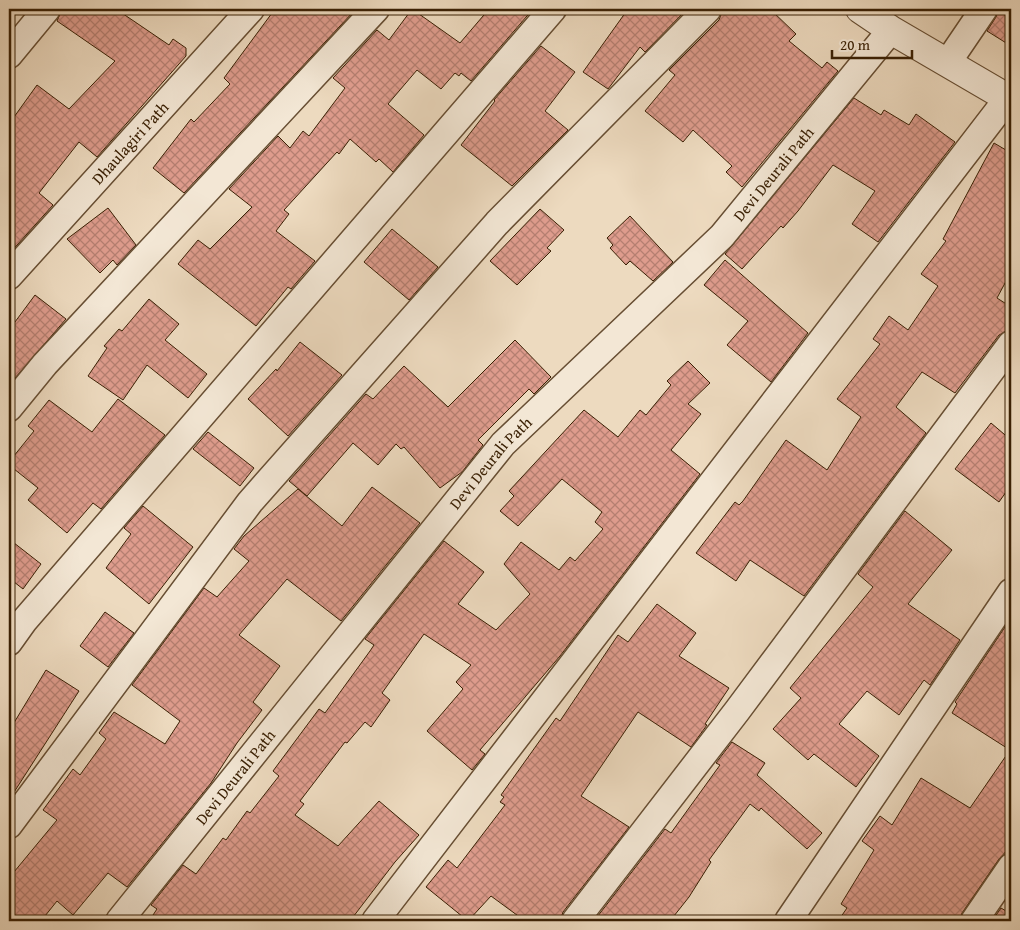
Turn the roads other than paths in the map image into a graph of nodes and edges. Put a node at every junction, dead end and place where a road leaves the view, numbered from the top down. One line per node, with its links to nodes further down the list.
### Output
1 (47, 9): 9 (street)
2 (251, 9): 12 (street, Dhaulagiri Path)
3 (376, 9): 14 (street)
4 (553, 9): 16 (street)
5 (708, 9): 17 (street)
6 (860, 9): 8 (street)
7 (984, 9): 10 (street)
8 (891, 30): 10 (street); 19 (street, Devi Deurali Path)
9 (9, 55)
10 (948, 62): 11 (street)
11 (1010, 99): 20 (street)
12 (9, 276)
13 (1011, 344): 21 (street)
14 (9, 408)
15 (1011, 592): 22 (street)
16 (9, 642)
17 (9, 825)
18 (1011, 866): 23 (street)
19 (119, 921)
20 (375, 921)
21 (575, 921)
22 (788, 921)
23 (974, 921)

